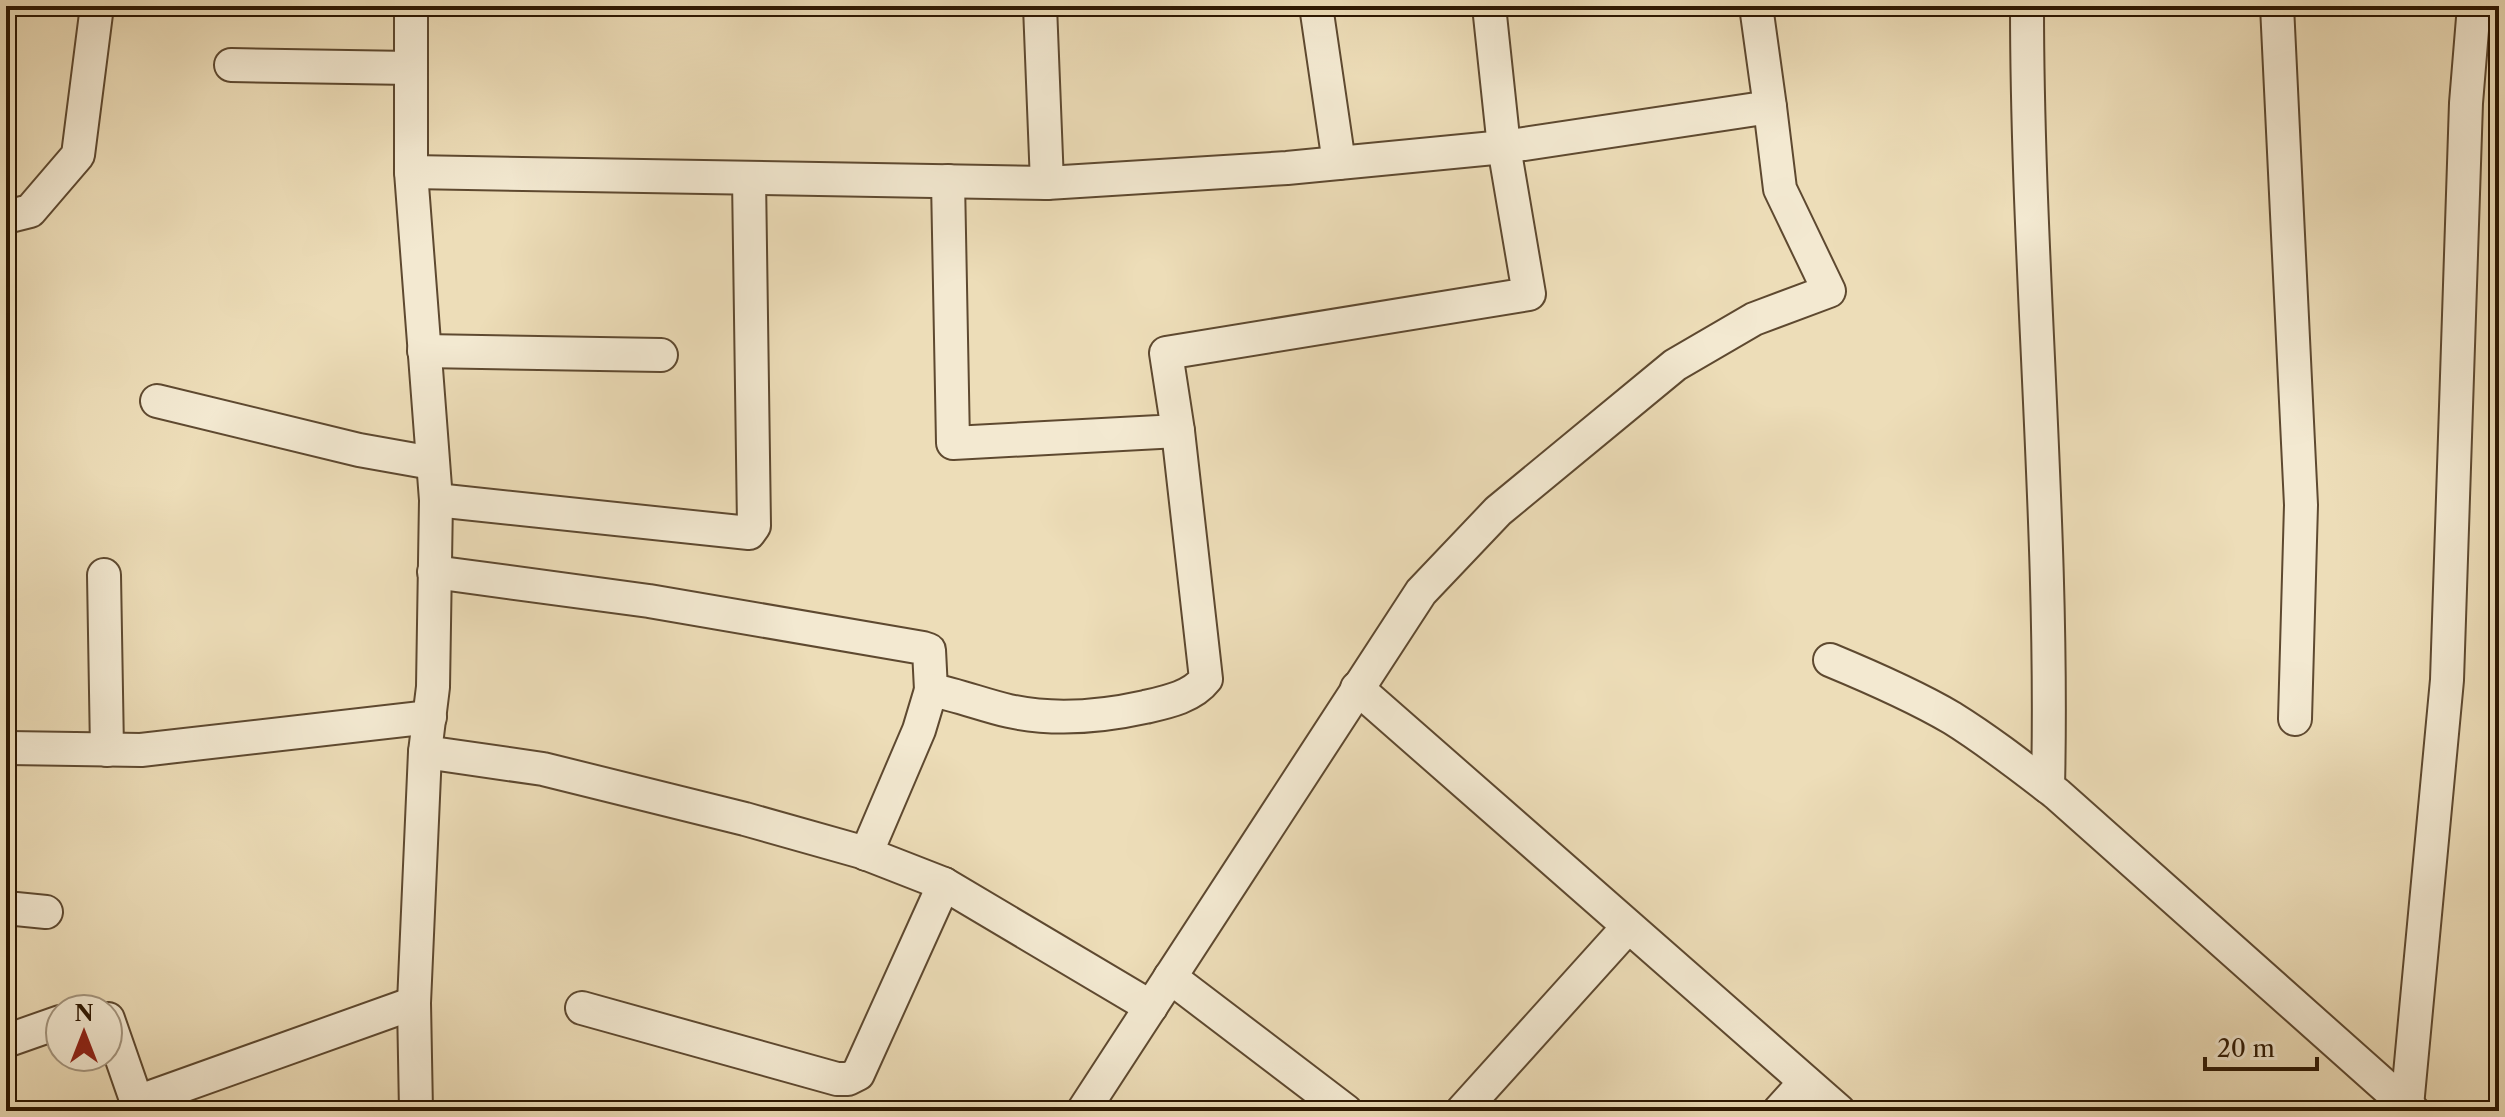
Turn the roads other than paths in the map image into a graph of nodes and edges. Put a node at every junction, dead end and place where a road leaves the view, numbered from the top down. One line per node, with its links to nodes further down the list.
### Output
1 (97, 6): 19 (street)
2 (411, 6): 11 (street)
3 (1040, 6): 18 (street)
4 (1316, 6): 14 (street)
5 (1489, 6): 13 (street)
6 (1756, 6): 12 (street)
7 (2027, 6): 36 (street)
8 (2277, 6): 32 (street)
9 (2474, 6): 51 (street)
10 (231, 65): 11 (street)
11 (411, 68): 15 (street)
12 (1770, 107): 13 (street); 29 (street)
13 (1504, 147): 14 (street); 23 (street)
14 (1339, 163): 18 (street)
15 (411, 172): 16 (street); 20 (street)
16 (749, 178): 17 (street); 25 (street)
17 (948, 181): 18 (street); 23 (street)
18 (1047, 183)
19 (6, 217)
20 (424, 351): 21 (street); 24 (street)
21 (661, 355)
22 (157, 401): 24 (street)
23 (1178, 431): 30 (street)
24 (432, 463): 25 (street)
25 (436, 500): 26 (street)
26 (434, 572): 30 (street); 31 (street)
27 (104, 575): 34 (street)
28 (1830, 660): 36 (street)
29 (1357, 688): 41 (street); 42 (street)
30 (931, 690): 37 (street)
31 (430, 717): 34 (street); 35 (street)
32 (2295, 719)
33 (9, 748): 34 (street)
34 (107, 750)
35 (425, 752): 37 (street); 43 (street)
36 (2048, 787): 51 (street)
37 (866, 854): 38 (street)
38 (944, 884): 44 (street); 45 (street)
39 (6, 908): 40 (street)
40 (46, 912)
41 (1628, 927): 49 (street); 55 (street)
42 (1170, 977): 44 (street); 54 (street)
43 (414, 1003): 50 (street); 52 (street)
44 (1151, 1007): 53 (street)
45 (582, 1008)
46 (44, 1028): 47 (street)
47 (6, 1041)
48 (124, 1065): 50 (street)
49 (1805, 1082): 56 (street); 57 (street)
50 (138, 1106)
51 (2410, 1108)
52 (416, 1111)
53 (1083, 1111)
54 (1346, 1111)
55 (1462, 1111)
56 (1779, 1111)
57 (1839, 1111)

